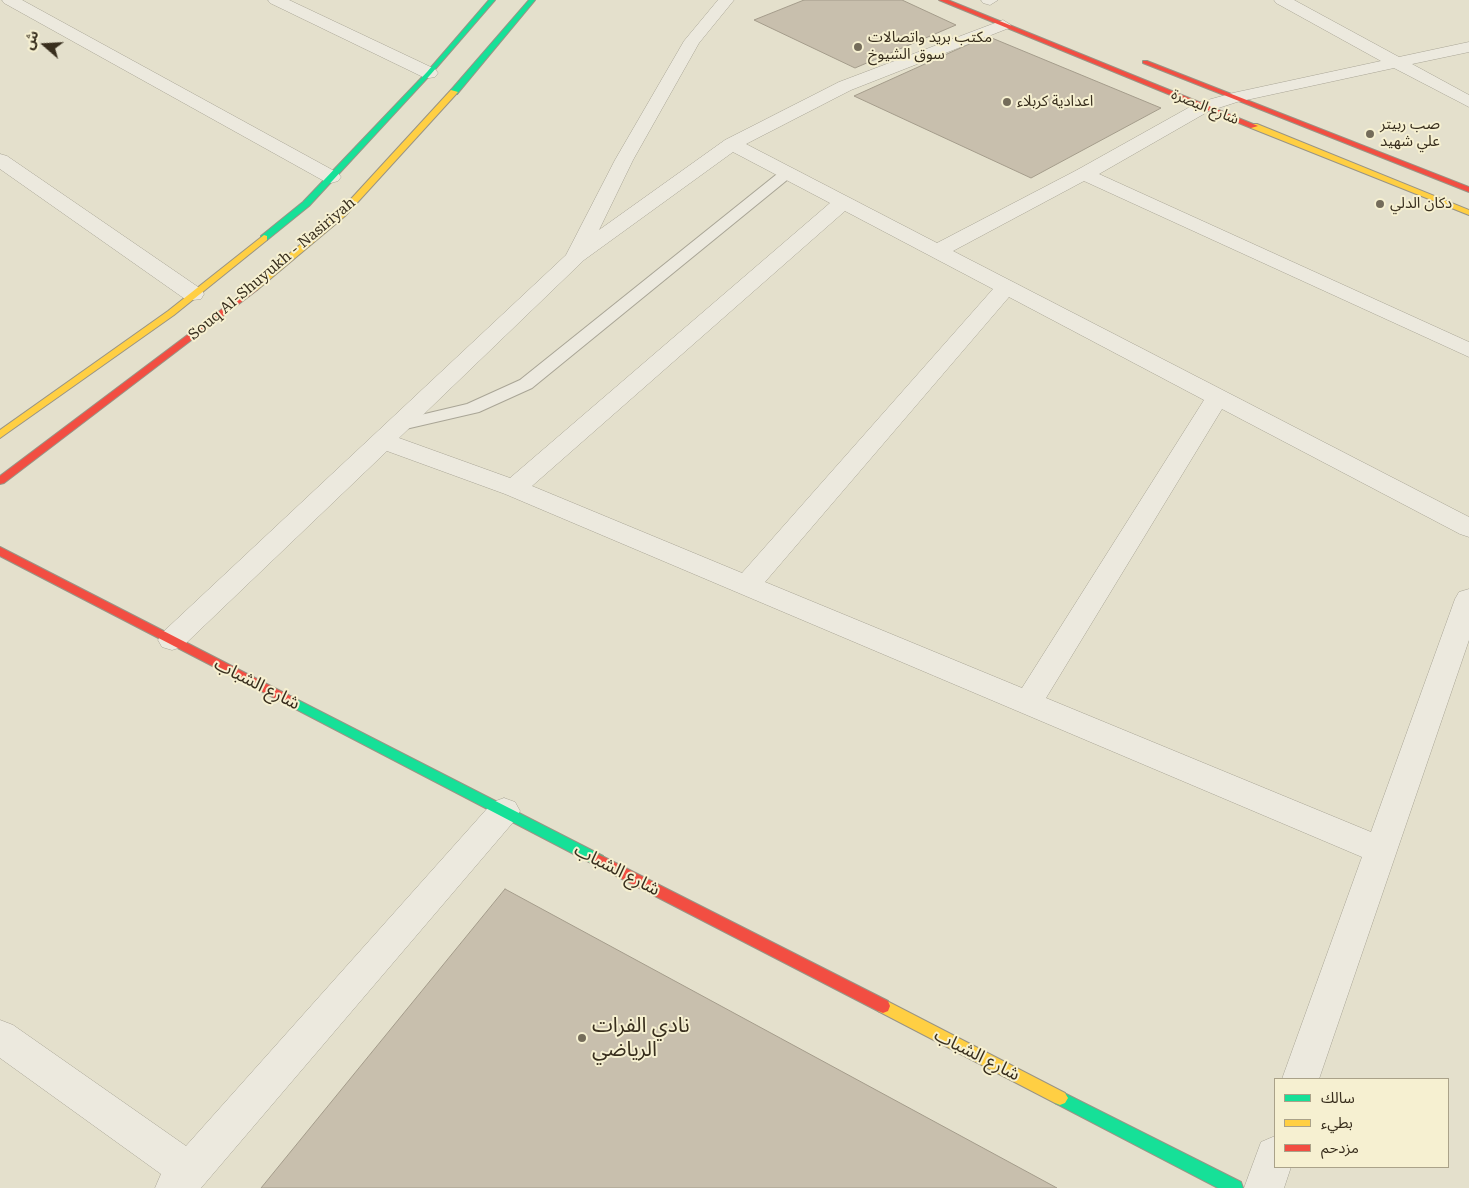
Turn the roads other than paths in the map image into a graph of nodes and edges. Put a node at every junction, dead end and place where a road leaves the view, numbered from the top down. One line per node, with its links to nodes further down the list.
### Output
1 (10, 0): 20 (street)
2 (276, 0): 12 (street)
3 (492, 0): 12 (main road, Souq Al-Shuyukh - Nasiriyah)
4 (532, 0): 32 (main road, Souq Al-Shuyukh - Nasiriyah)
5 (726, 0): 25 (street)
6 (942, 0): 8 (main road, شارع البصرة)
7 (1282, 0): 11 (street)
8 (1003, 25): 15 (main road, شارع البصرة); 16 (street)
9 (1469, 48): 11 (street)
10 (1134, 58): 13 (main road, شارع البصرة)
11 (1396, 64): 13 (street); 14 (street)
12 (429, 73): 20 (main road, Souq Al-Shuyukh - Nasiriyah)
13 (1233, 98): 15 (street); 21 (main road, شارع البصرة)
14 (1469, 102)
15 (1203, 107): 19 (street); 23 (main road, شارع البصرة)
16 (732, 144): 18 (street); 25 (street)
17 (0, 160): 27 (street)
18 (787, 173): 22 (street); 30 (lane)
19 (1084, 174): 24 (street); 28 (street)
20 (331, 177): 27 (main road, Souq Al-Shuyukh - Nasiriyah)
21 (1469, 190)
22 (843, 202): 24 (street); 33 (street)
23 (1469, 213)
24 (936, 251): 26 (street)
25 (575, 258): 30 (street)
26 (1006, 287): 29 (street); 36 (street)
27 (193, 294): 31 (main road, Souq Al-Shuyukh - Nasiriyah)
28 (1469, 350)
29 (1218, 397): 34 (street); 39 (street)
30 (389, 433): 33 (street); 38 (street)
31 (0, 436)
32 (0, 481)
33 (514, 488): 36 (street)
34 (1469, 528)
35 (0, 551): 38 (main road, شارع الشباب)
36 (747, 585): 39 (street)
37 (1469, 599): 41 (street)
38 (172, 640): 40 (main road, شارع الشباب)
39 (1028, 703): 41 (street)
40 (504, 811): 45 (street); 46 (main road, شارع الشباب)
41 (1381, 850): 43 (street)
42 (0, 1037): 45 (street)
43 (1301, 1078)
44 (1274, 1157): 47 (street)
45 (182, 1180)
46 (1235, 1188)
47 (1264, 1188)

